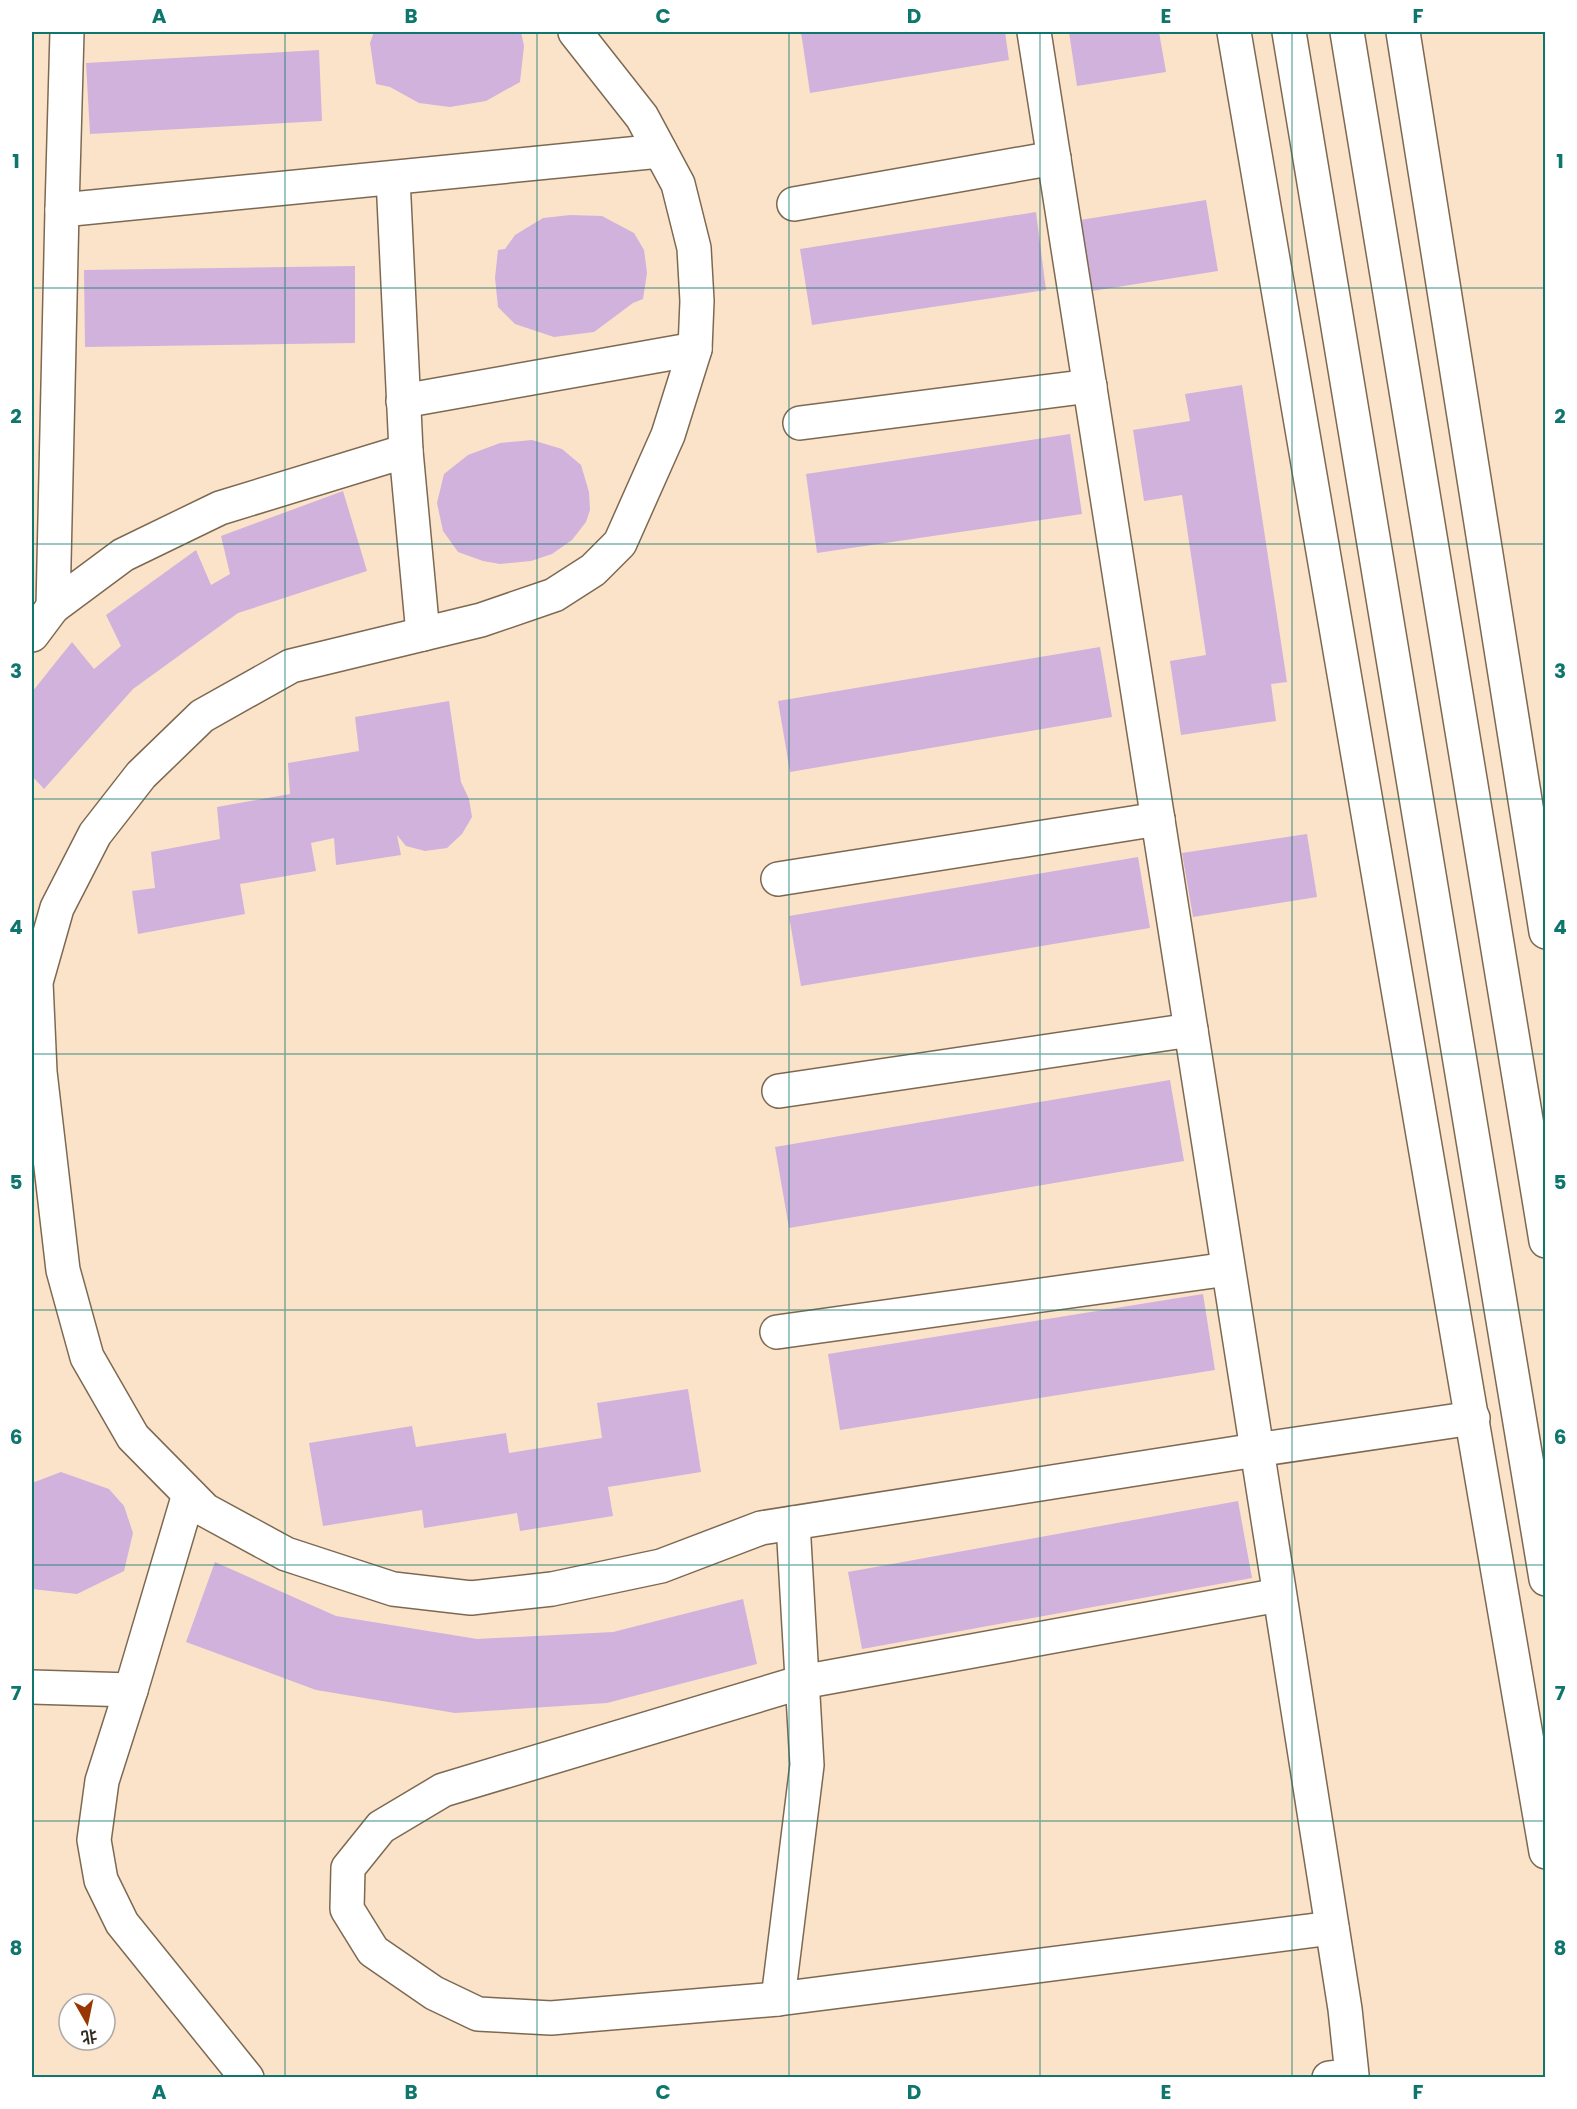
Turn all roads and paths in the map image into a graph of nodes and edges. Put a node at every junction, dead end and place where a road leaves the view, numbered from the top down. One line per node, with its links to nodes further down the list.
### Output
1 (67, 32): 12 (street)
2 (575, 32): 8 (street)
3 (1034, 32): 9 (street)
4 (1234, 32): 31 (street)
5 (1289, 32): 35 (street)
6 (1347, 32): 28 (street)
7 (1402, 32): 24 (street)
8 (660, 151): 10 (street); 13 (street)
9 (1054, 158): 11 (street); 14 (street)
10 (393, 178): 12 (street); 15 (street)
11 (794, 204)
12 (62, 210): 18 (street)
13 (695, 349): 15 (street); 21 (street)
14 (1090, 386): 16 (street); 22 (street)
15 (403, 401): 17 (street)
16 (800, 423)
17 (406, 451): 19 (street); 21 (street)
18 (43, 545): 19 (street)
19 (53, 607): 20 (street)
20 (32, 634)
21 (423, 634): 27 (street)
22 (1158, 819): 23 (street); 25 (street)
23 (778, 879)
24 (1545, 932)
25 (1191, 1030): 26 (street); 29 (street)
26 (779, 1091)
27 (40, 1158): 33 (street)
28 (1545, 1241)
29 (1228, 1269): 30 (street); 32 (street)
30 (777, 1332)
31 (1473, 1418): 32 (street); 40 (street)
32 (1256, 1450): 34 (street); 36 (street)
33 (189, 1494): 34 (street); 39 (street)
34 (793, 1523): 37 (street)
35 (1545, 1579)
36 (1279, 1595): 37 (street); 41 (street)
37 (802, 1682): 42 (street); 42 (street)
38 (32, 1687): 39 (street)
39 (131, 1690): 43 (street)
40 (1545, 1852)
41 (1332, 1928): 42 (street); 44 (street)
42 (778, 1999)
43 (248, 2078)
44 (1329, 2078)

